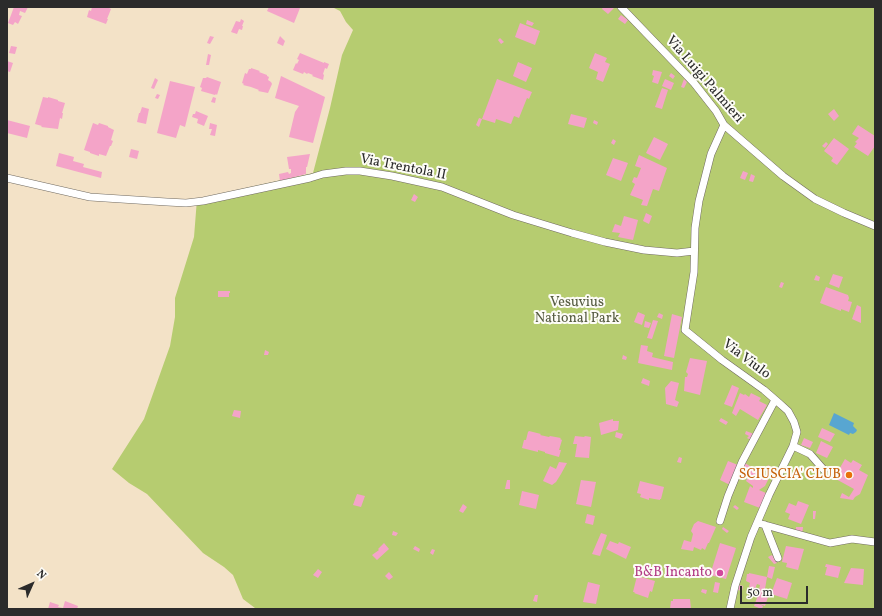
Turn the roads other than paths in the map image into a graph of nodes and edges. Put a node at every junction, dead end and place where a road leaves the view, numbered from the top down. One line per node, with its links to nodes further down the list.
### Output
1 (620, 7): 2 (street, Via Luigi Palmieri)
2 (724, 125): 4 (street, Via Luigi Palmieri); 5 (street, Via Viulo)
3 (7, 178): 5 (street, Via Trentola II)
4 (875, 226)
5 (694, 251): 6 (street, Via Viulo)
6 (775, 400): 7 (street, Via Viulo); 9 (street)
7 (793, 446): 8 (street); 10 (street, Via Viulo)
8 (824, 470)
9 (720, 521)
10 (761, 524): 11 (street); 12 (street); 13 (street, Via Viulo)
11 (875, 542)
12 (778, 558)
13 (730, 609)

